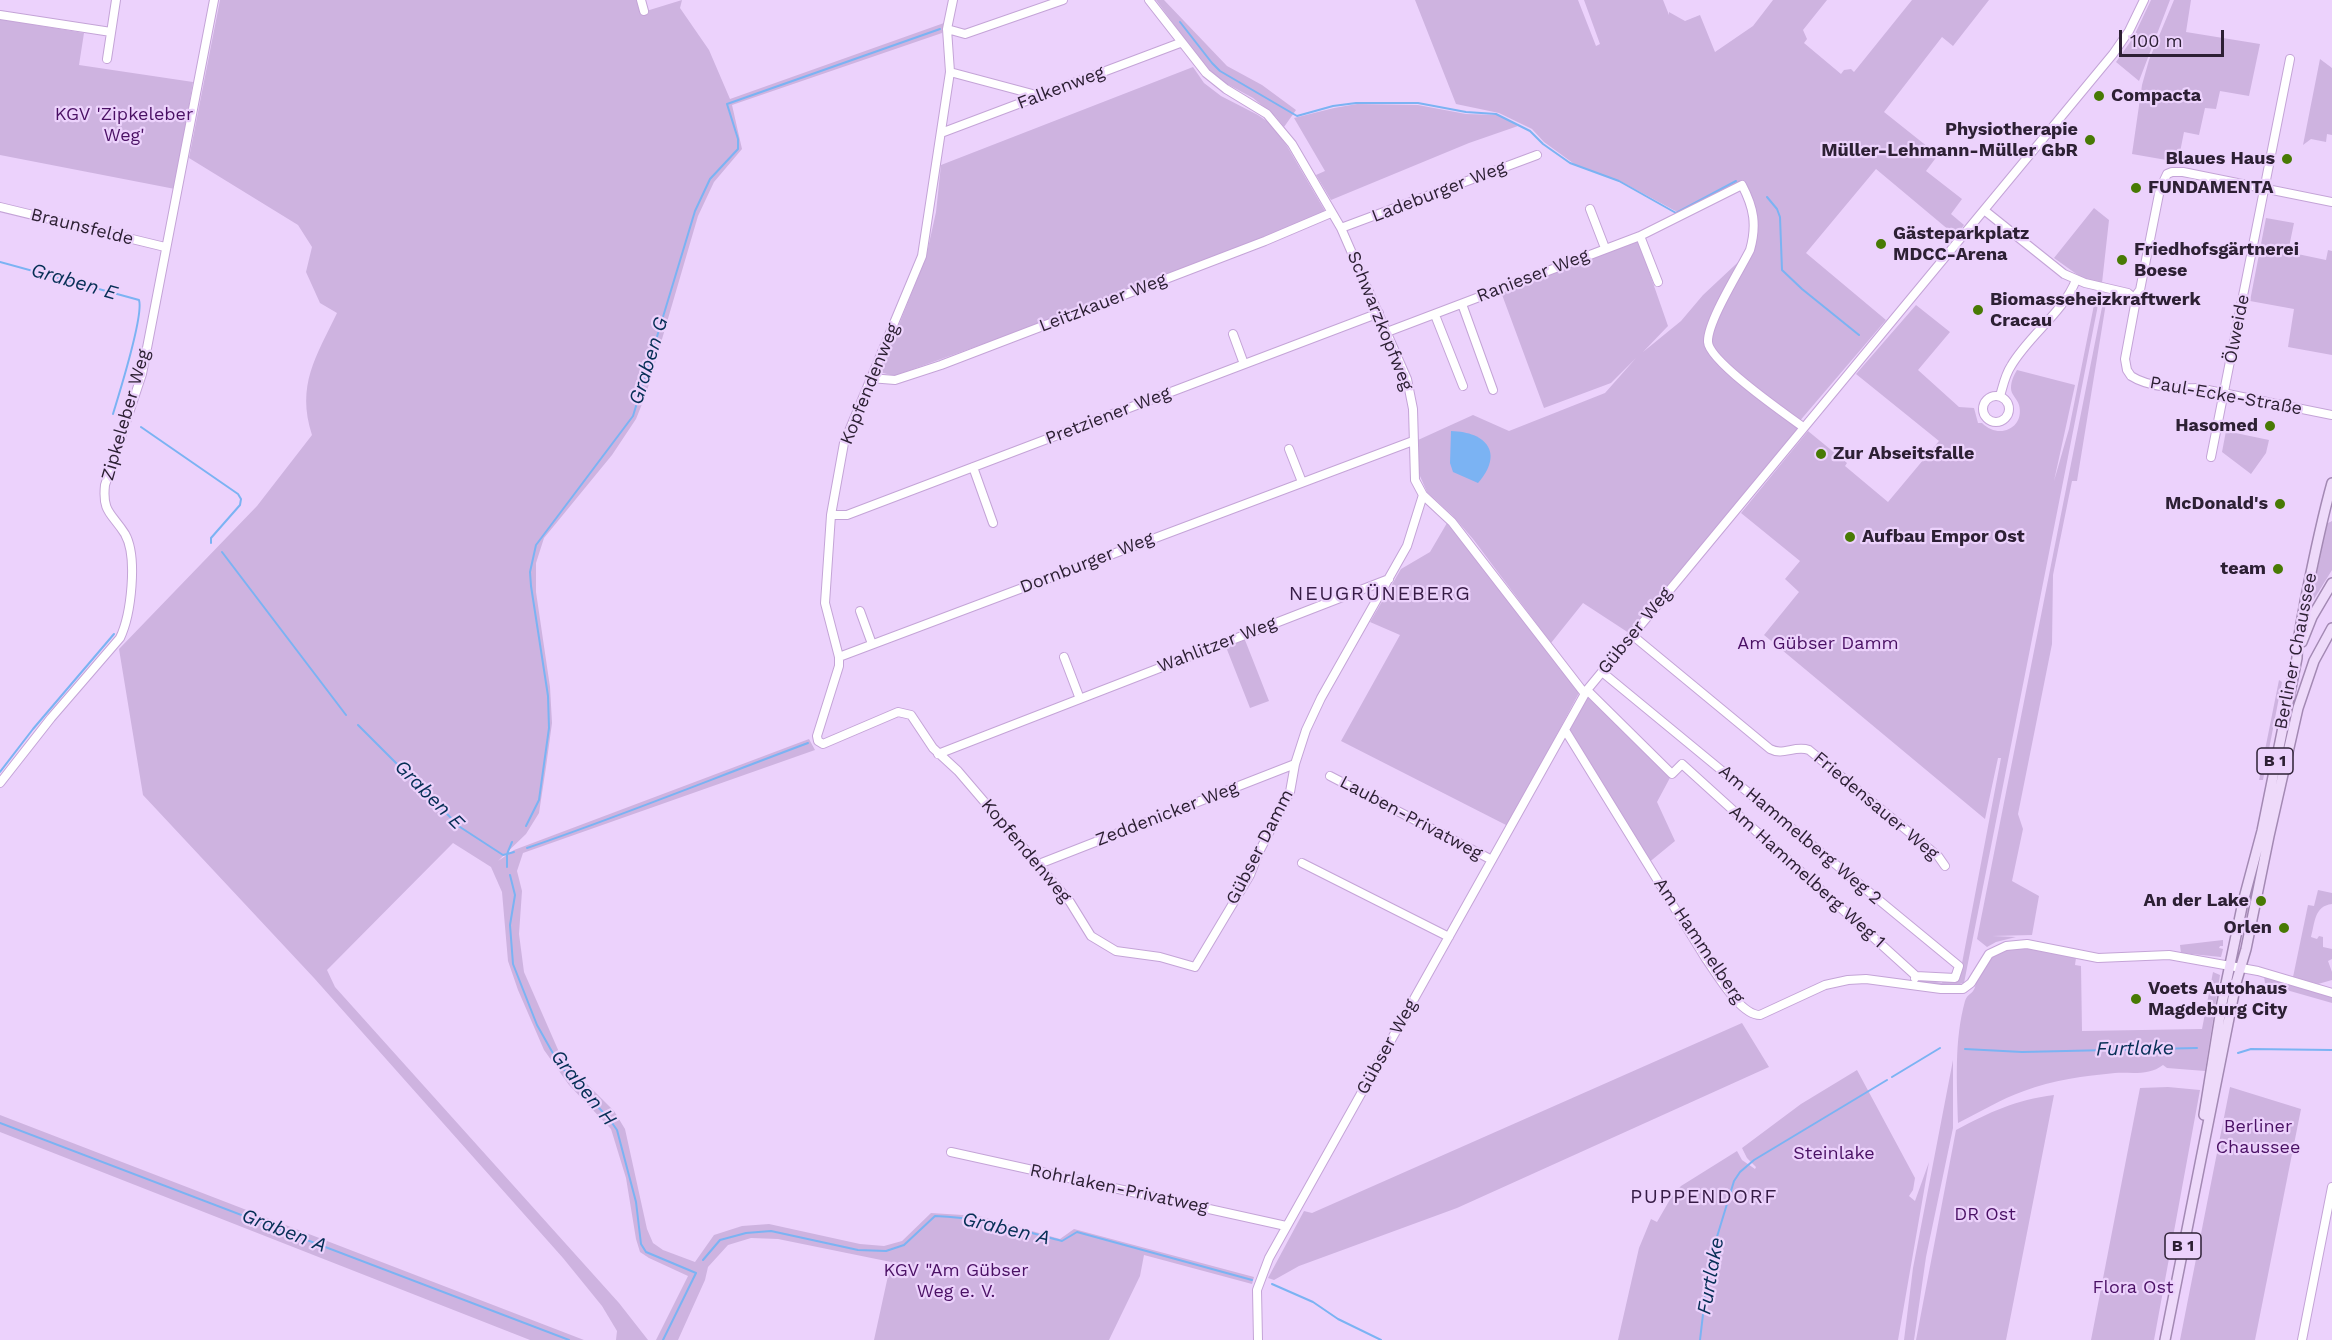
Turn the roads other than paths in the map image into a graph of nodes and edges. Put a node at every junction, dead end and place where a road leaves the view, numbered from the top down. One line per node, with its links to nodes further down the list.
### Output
1 (116, 0): 11 (street)
2 (214, 0): 27 (street, Zipkeleber Weg)
3 (641, 0): 8 (street)
4 (953, 0): 10 (street, Kopfendenweg)
5 (1062, 0): 10 (street)
6 (1149, 0): 12 (street, Schwarzkopfweg)
7 (2144, 0): 23 (street, Gübser Weg)
8 (644, 11)
9 (0, 15): 11 (street)
10 (947, 29): 15 (street, Kopfendenweg)
11 (111, 32): 13 (street)
12 (1180, 43): 16 (street, Falkenweg); 24 (street, Schwarzkopfweg)
13 (107, 59)
14 (2290, 60): 19 (street, Ölweide)
15 (950, 72): 16 (street); 17 (street, Kopfendenweg)
16 (1040, 96): 17 (street, Falkenweg)
17 (941, 133): 38 (street, Kopfendenweg)
18 (1537, 155): 25 (street, Ladeburger Weg)
19 (2265, 189): 20 (street); 31 (street, Paul-Ecke-Straße); 41 (street, Ölweide)
20 (2332, 202)
21 (0, 207): 27 (street, Braunsfelde)
22 (1590, 209): 28 (street, Ranieser Weg)
23 (1984, 210): 29 (street); 44 (street, Gübser Weg)
24 (1331, 213): 25 (street, Schwarzkopfweg); 38 (street, Leitzkauer Weg)
25 (1341, 228): 33 (street, Schwarzkopfweg)
26 (1640, 236): 28 (street, Ranieser Weg); 30 (street); 44 (street, Ranieser Weg)
27 (165, 247): 71 (street, Zipkeleber Weg)
28 (1605, 248): 32 (street, Ranieser Weg)
29 (2076, 280): 31 (street); 42 (street)
30 (1658, 282)
31 (2134, 298): 41 (street, Paul-Ecke-Straße)
32 (1462, 304): 34 (street, Ranieser Weg); 40 (street, Ranieser Weg)
33 (1378, 313): 35 (street, Schwarzkopfweg); 37 (street, Pretziener Weg)
34 (1435, 315): 35 (street, Ranieser Weg); 39 (street)
35 (1387, 332): 45 (street, Schwarzkopfweg)
36 (1233, 334): 37 (street)
37 (1244, 364): 48 (street, Pretziener Weg)
38 (870, 378): 52 (street, Kopfendenweg)
39 (1463, 386)
40 (1493, 390)
41 (2224, 393): 43 (street, Paul-Ecke-Straße); 47 (street, Ölweide)
42 (2000, 396)
43 (2332, 415)
44 (1803, 427): 59 (street, Gübser Weg)
45 (1413, 441): 49 (street, Dornburger Weg); 51 (street, Schwarzkopfweg)
46 (1289, 449): 49 (street)
47 (2211, 458)
48 (973, 467): 52 (street, Pretziener Weg); 54 (street)
49 (1302, 482): 60 (street, Dornburger Weg)
50 (2332, 483): 53 (main road, Berliner Chaussee)
51 (1423, 495): 55 (street, Gübser Damm); 65 (street, Schwarzkopfweg)
52 (831, 514): 61 (street, Kopfendenweg)
53 (2327, 516): 63 (main road, Berliner Chaussee)
54 (993, 523)
55 (1389, 579): 66 (street, Wahlitzer Weg); 69 (street, Gübser Damm)
56 (2332, 583): 63 (main road, B 1)
57 (860, 611): 60 (street)
58 (2332, 628): 79 (main road, Berliner Chaussee / B 1)
59 (1632, 635): 64 (street, Gübser Weg); 75 (street, Friedensauer Weg)
60 (872, 644): 61 (street, Dornburger Weg)
61 (839, 657): 68 (street, Kopfendenweg)
62 (1064, 657): 66 (street)
63 (2297, 658): 77 (main road, Berliner Chaussee / B 1)
64 (1602, 672): 65 (street, Gübser Weg); 80 (street, Am Hammelberg Weg 2)
65 (1586, 692): 67 (street, Gübser Weg); 80 (street, Am Hammelberg Weg 1)
66 (1080, 699): 68 (street, Wahlitzer Weg)
67 (1565, 730): 72 (street, Gübser Weg); 81 (street, Am Hammelberg)
68 (938, 754): 74 (street, Kopfendenweg)
69 (1295, 764): 74 (street, Zeddenicker Weg); 78 (street, Gübser Damm)
70 (1330, 776): 72 (street, Lauben-Privatweg)
71 (0, 783)
72 (1492, 860): 76 (street, Gübser Weg)
73 (1302, 863): 76 (street)
74 (1039, 864): 78 (street, Kopfendenweg)
75 (1945, 866)
76 (1449, 937): 86 (street, Gübser Weg)
77 (2230, 965): 79 (street, Am Hammelberg); 81 (street, Am Hammelberg); 83 (main road, Berliner Chaussee / B 1)
78 (1195, 967)
79 (2241, 967): 82 (street); 83 (main road, Berliner Chaussee / B 1)
80 (1916, 976): 81 (street)
81 (1914, 986)
82 (2332, 993)
83 (2204, 1139): 88 (main road, Berliner Chaussee / B 1)
84 (951, 1152): 86 (street, Rohrlaken-Privatweg)
85 (2332, 1187): 89 (street)
86 (1286, 1226): 87 (street, Gübser Weg)
87 (1258, 1340)
88 (2165, 1340)
89 (2302, 1340)

